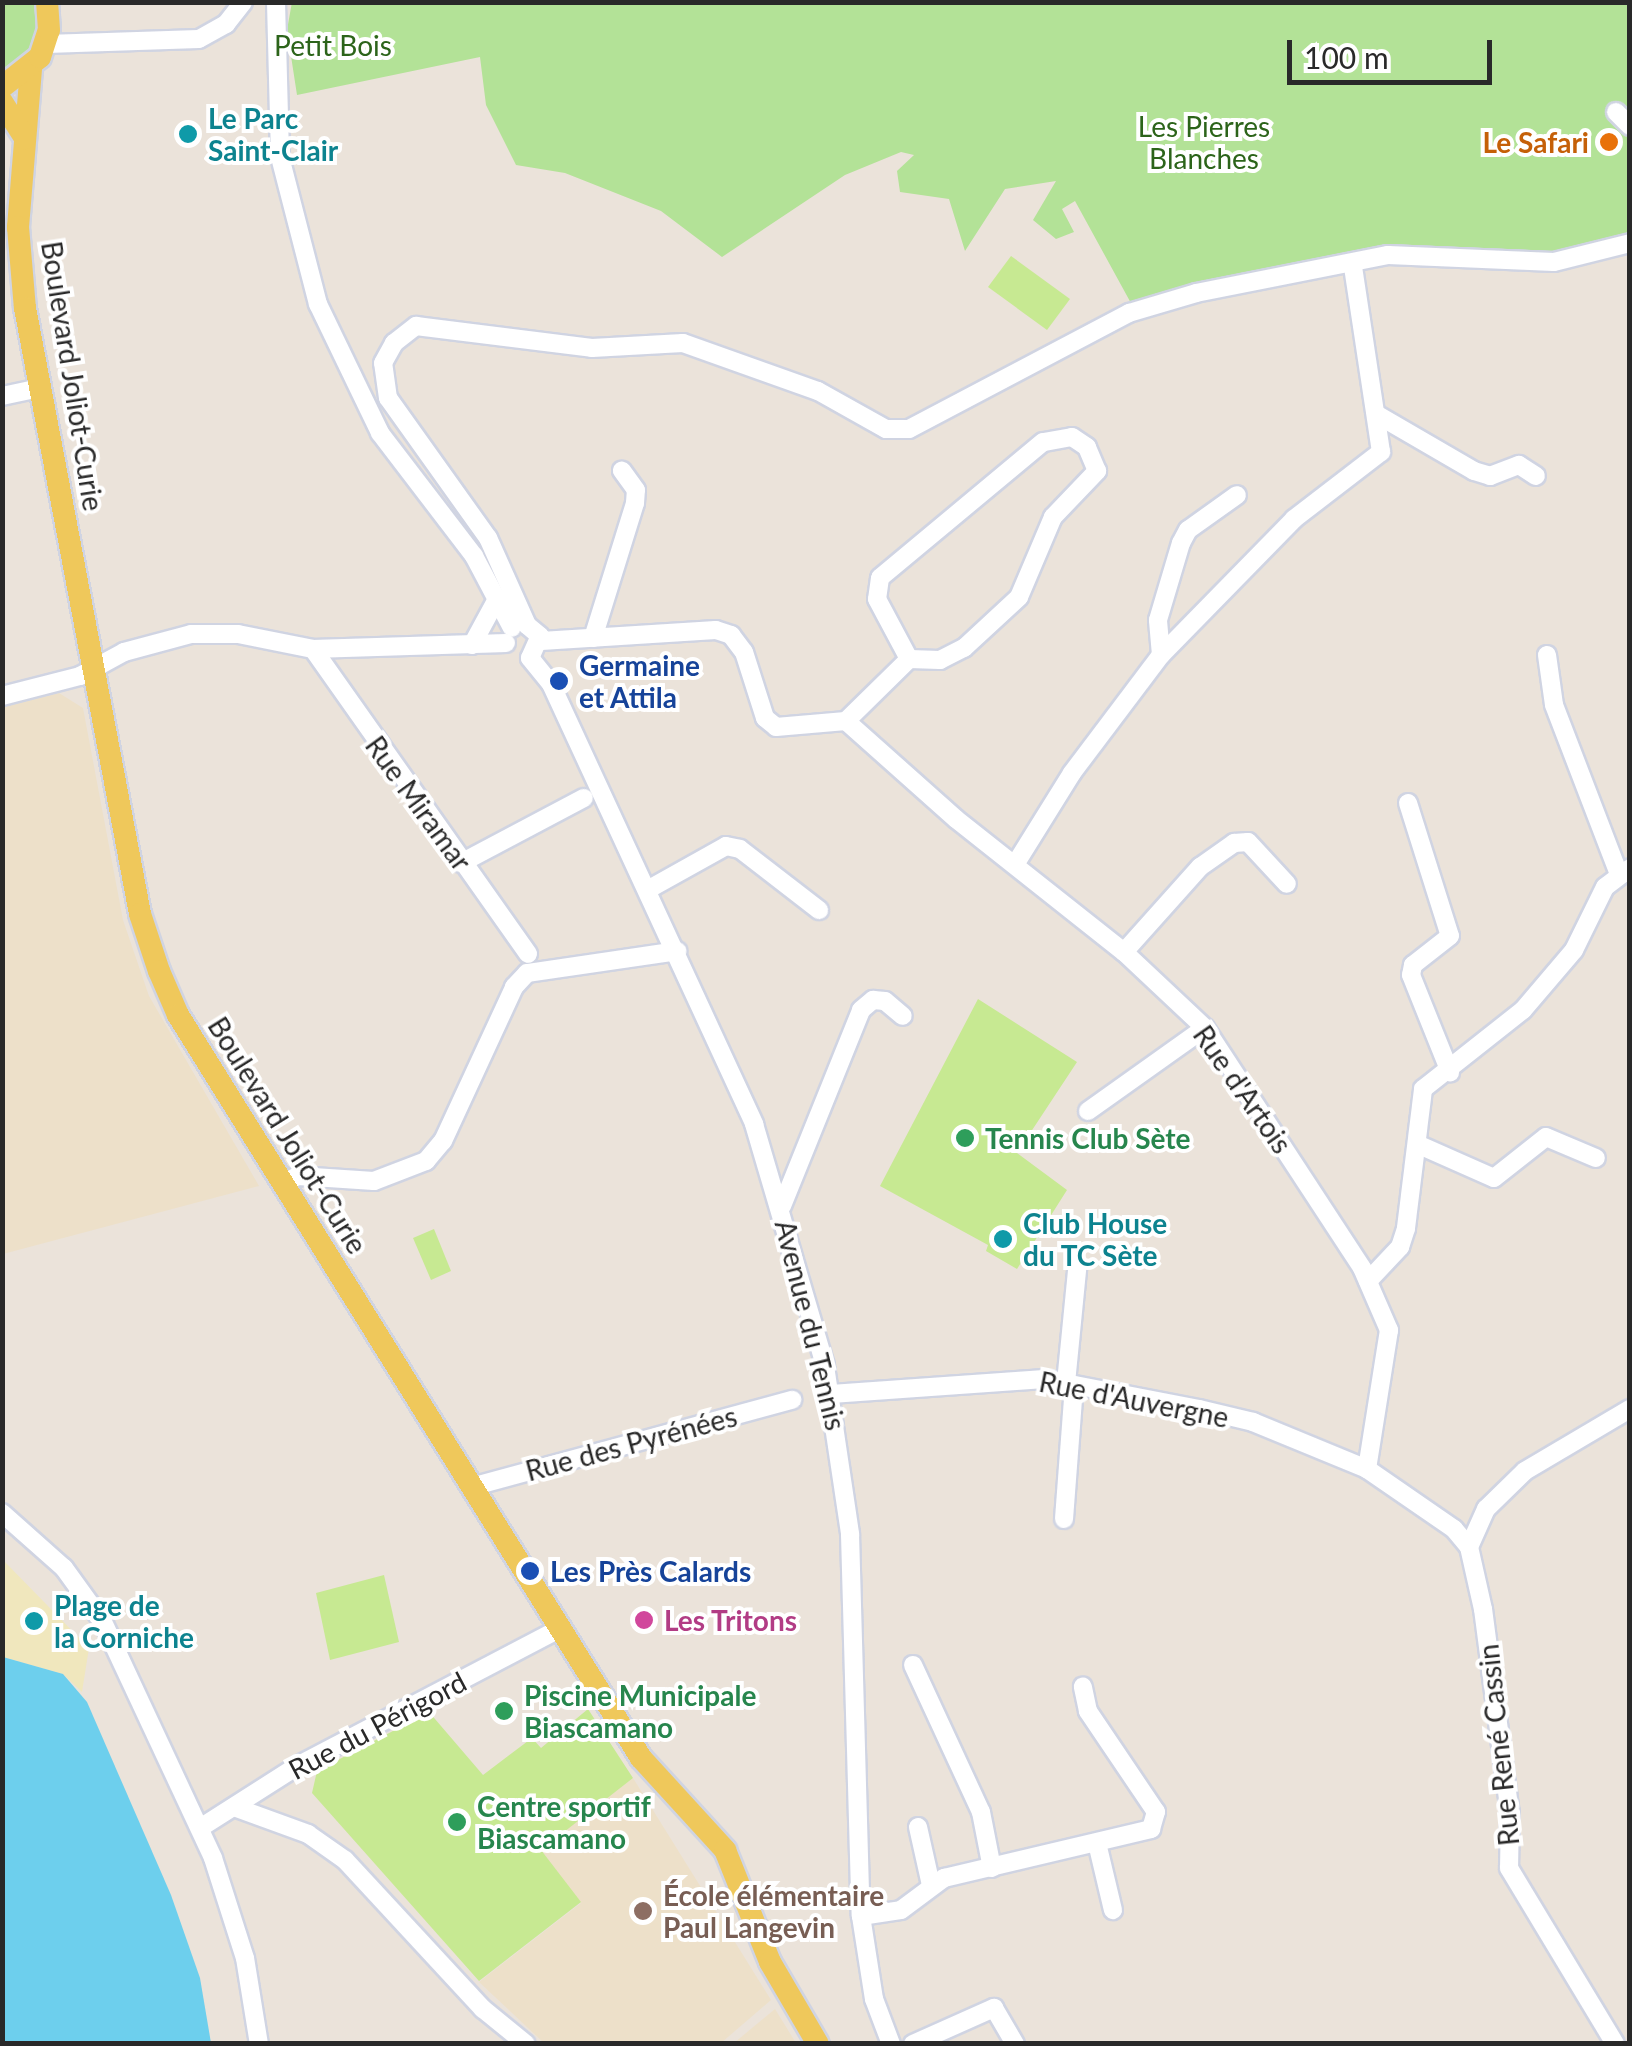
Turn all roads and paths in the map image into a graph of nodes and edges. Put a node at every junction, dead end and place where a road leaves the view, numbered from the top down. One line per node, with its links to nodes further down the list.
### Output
1 (47, 2): 4 (main road)
2 (243, 2): 4 (street)
3 (276, 2): 19 (street)
4 (46, 44): 5 (main road)
5 (32, 68): 6 (main road); 10 (main road, Boulevard Joliot-Curie)
6 (2, 87)
7 (2, 102): 10 (main road)
8 (1616, 112): 9 (street)
9 (1630, 126)
10 (25, 138): 13 (main road, Boulevard Joliot-Curie)
11 (1630, 244): 12 (street)
12 (1353, 266): 15 (street); 20 (street)
13 (40, 388): 14 (street); 28 (main road, Boulevard Joliot-Curie)
14 (2, 396)
15 (1376, 414): 17 (street); 25 (street)
16 (622, 472): 21 (street)
17 (1536, 476)
18 (1237, 495): 25 (street)
19 (497, 599): 20 (street); 22 (street)
20 (515, 632): 22 (street); 24 (street, Avenue du Tennis); 24 (street)
21 (593, 638): 24 (street); 30 (street)
22 (472, 644): 23 (street)
23 (313, 649): 28 (street); 33 (street, Rue Miramar)
24 (536, 650): 37 (street, Avenue du Tennis)
25 (1161, 655): 34 (street)
26 (1547, 655): 35 (street)
27 (909, 660): 27 (street); 30 (street)
28 (94, 670): 29 (street); 48 (main road, Boulevard Joliot-Curie)
29 (2, 696)
30 (846, 721): 34 (street, Rue d'Artois)
31 (584, 798): 33 (street)
32 (1408, 803): 44 (street)
33 (461, 862): 41 (street, Rue Miramar)
34 (1016, 863): 40 (street, Rue d'Artois)
35 (1624, 870): 44 (street)
36 (1287, 884): 40 (street)
37 (649, 889): 38 (street); 39 (street, Avenue du Tennis)
38 (819, 910)
39 (676, 950): 48 (street); 49 (street, Avenue du Tennis)
40 (1124, 952): 43 (street, Rue d'Artois)
41 (528, 954)
42 (903, 1016): 49 (street)
43 (1205, 1028): 45 (street); 51 (street, Rue d'Artois)
44 (1450, 1072): 46 (street)
45 (1088, 1111)
46 (1417, 1144): 47 (street); 51 (street)
47 (1596, 1158)
48 (282, 1184): 57 (main road, Boulevard Joliot-Curie)
49 (782, 1207): 53 (street, Avenue du Tennis)
50 (1077, 1270): 52 (street)
51 (1368, 1282): 56 (street, Rue d'Artois)
52 (1070, 1384): 53 (street, Rue d'Auvergne); 56 (street, Rue d'Auvergne); 59 (street)
53 (831, 1394): 71 (street, Avenue du Tennis)
54 (792, 1400): 57 (street, Rue des Pyrénées)
55 (1625, 1417): 60 (street)
56 (1367, 1469): 60 (street)
57 (471, 1487): 61 (main road, Boulevard Joliot-Curie)
58 (2, 1513): 66 (street)
59 (1064, 1519)
60 (1469, 1547): 78 (street, Rue René Cassin)
61 (559, 1629): 64 (street, Rue du Périgord); 74 (main road, Boulevard Joliot-Curie)
62 (913, 1665): 68 (street)
63 (1084, 1686): 67 (street)
64 (234, 1807): 66 (street, Rue du Périgord); 73 (street)
65 (918, 1826): 69 (street)
66 (200, 1828): 72 (street)
67 (1100, 1852): 68 (street); 70 (street)
68 (992, 1868): 69 (street)
69 (931, 1885): 71 (street)
70 (1113, 1910)
71 (861, 1916): 75 (street, Avenue du Tennis)
72 (259, 2044)
73 (526, 2044)
74 (818, 2044)
75 (890, 2044)
76 (913, 2044): 77 (street)
77 (1015, 2044)
78 (1616, 2044)

